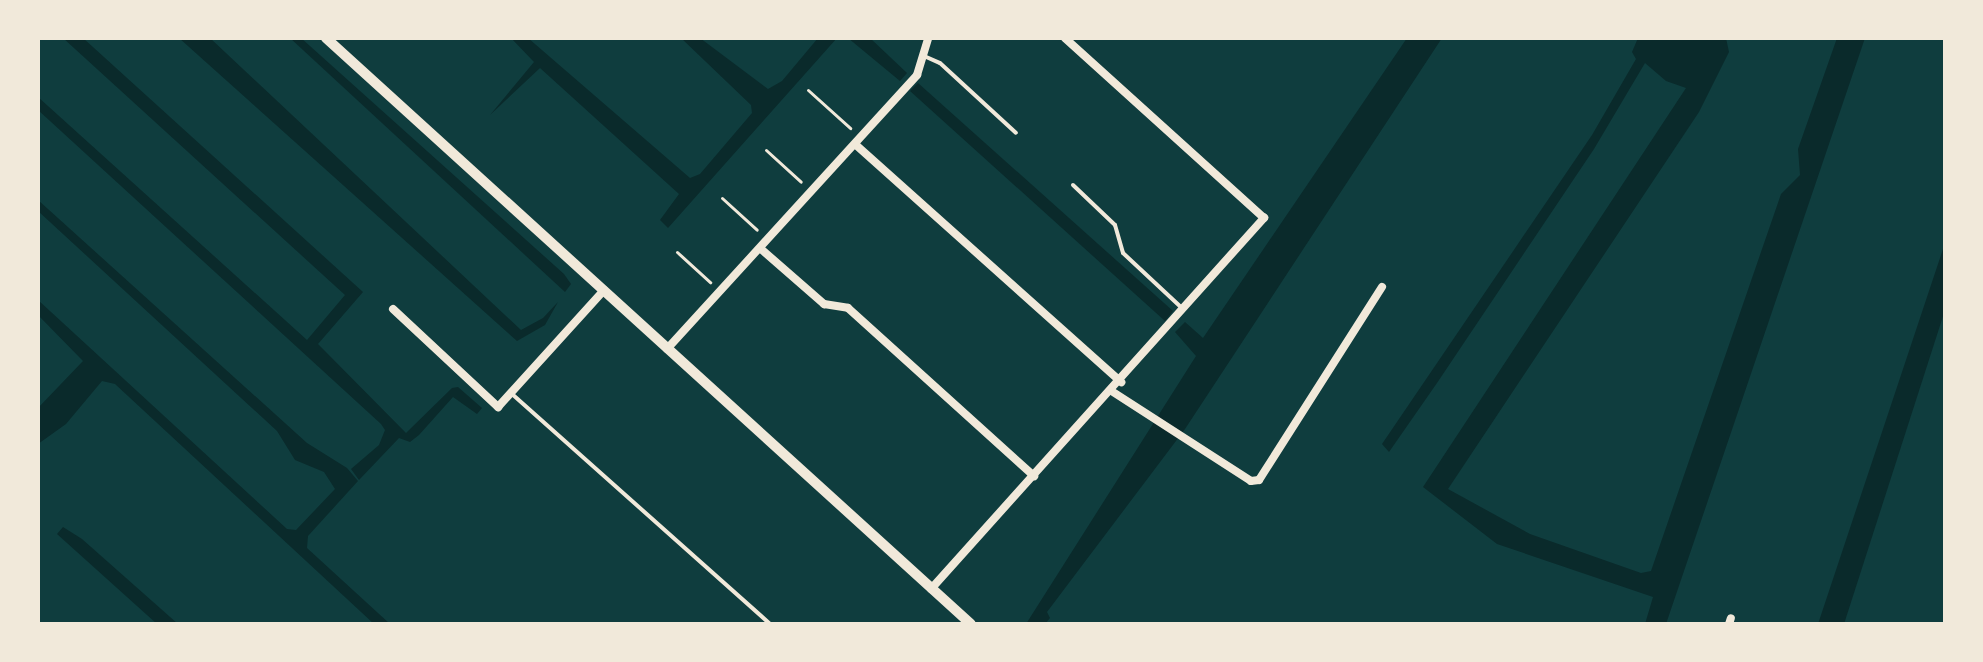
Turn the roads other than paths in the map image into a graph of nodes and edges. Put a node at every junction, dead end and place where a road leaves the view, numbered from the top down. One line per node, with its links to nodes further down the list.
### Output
1 (326, 38): 10 (street)
2 (928, 38): 4 (street)
3 (1065, 38): 12 (street)
4 (924, 56): 5 (lane); 6 (street)
5 (1016, 133)
6 (859, 142): 8 (street); 14 (street)
7 (1073, 185): 12 (lane)
8 (761, 249): 13 (street); 17 (street)
9 (1382, 287): 15 (street)
10 (604, 290): 13 (street); 16 (street)
11 (393, 309): 16 (street)
12 (1185, 310): 14 (street)
13 (667, 349): 18 (street)
14 (1121, 382): 15 (street)
15 (1113, 392): 17 (street)
16 (511, 393): 19 (lane)
17 (1034, 476): 18 (street)
18 (931, 589): 20 (street)
19 (770, 624)
20 (971, 624)

